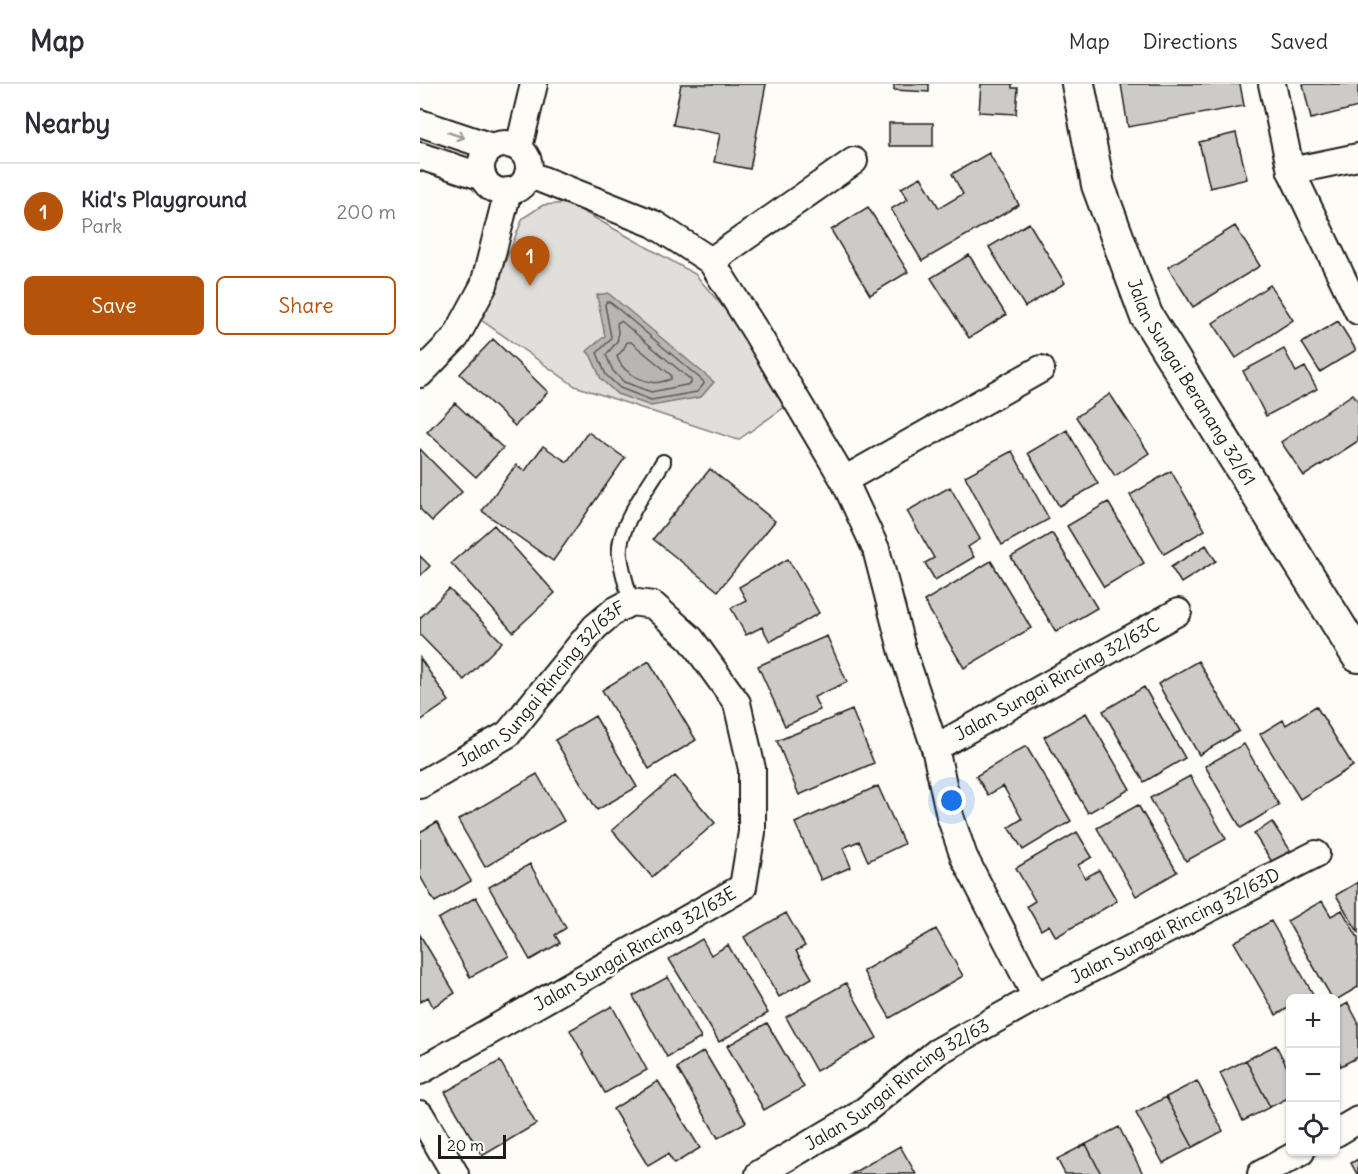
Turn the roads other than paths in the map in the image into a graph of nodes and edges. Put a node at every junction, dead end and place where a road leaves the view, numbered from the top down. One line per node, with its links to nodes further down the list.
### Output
1 (534, 84): 6 (street)
2 (1078, 84): 22 (street, Jalan Sungai Beranang 32/61)
3 (1272, 84): 10 (street)
4 (420, 123): 5 (street, one-way to 5)
5 (492, 147): 6 (street); 12 (street)
6 (519, 147): 11 (street)
7 (420, 156): 12 (street)
8 (1358, 157): 10 (street)
9 (854, 160): 14 (street)
10 (1291, 171): 15 (street)
11 (528, 174): 13 (street); 14 (street)
12 (483, 177): 13 (street)
13 (507, 191): 17 (street)
14 (711, 261): 19 (street)
15 (1358, 310)
16 (1041, 369): 19 (street)
17 (420, 374)
18 (663, 462): 20 (lane)
19 (844, 480): 23 (street)
20 (631, 602): 24 (street, Jalan Sungai Rincing 32/63F); 27 (street, Jalan Sungai Rincing 32/63E)
21 (1178, 612): 23 (street, Jalan Sungai Rincing 32/63C)
22 (1358, 656)
23 (935, 748): 26 (street)
24 (420, 784)
25 (1316, 854): 26 (street, Jalan Sungai Rincing 32/63D)
26 (1036, 997): 33 (street, Jalan Sungai Rincing 32/63)
27 (420, 1071)
28 (420, 1114): 32 (street)
29 (1358, 1120): 30 (street)
30 (1340, 1129)
31 (1294, 1156): 34 (street)
32 (455, 1174)
33 (759, 1174)
34 (1261, 1174)

